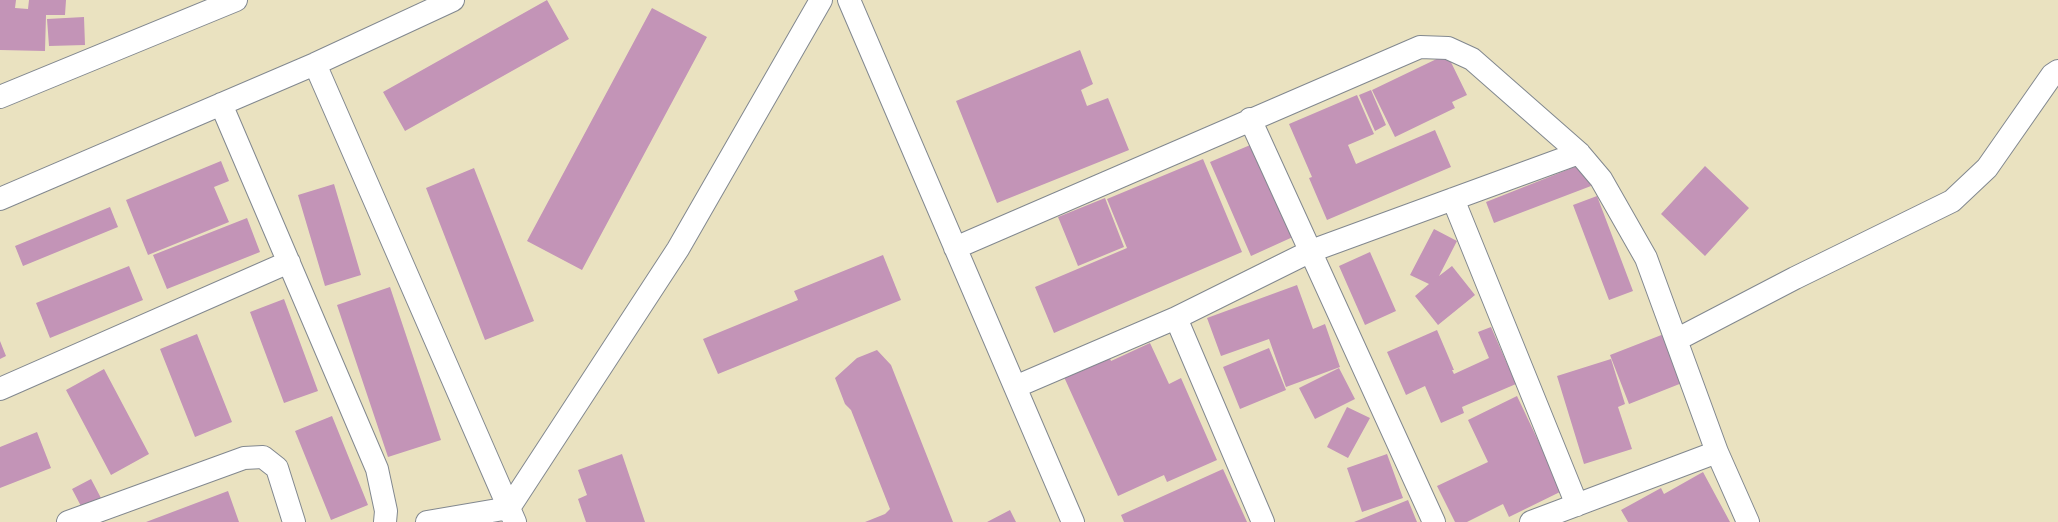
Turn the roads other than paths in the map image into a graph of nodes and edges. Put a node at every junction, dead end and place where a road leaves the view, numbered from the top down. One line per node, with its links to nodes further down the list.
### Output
1 (236, 0): 7 (street)
2 (452, 0): 5 (street)
3 (821, 0): 22 (street)
4 (849, 0): 13 (street)
5 (315, 64): 8 (street); 22 (street)
6 (2058, 71): 17 (street)
7 (0, 96)
8 (222, 104): 11 (street); 15 (street)
9 (1250, 119): 10 (street); 13 (street); 14 (street)
10 (1579, 153): 12 (street); 17 (street)
11 (0, 199)
12 (1453, 199): 14 (street); 21 (street)
13 (955, 248): 18 (street)
14 (1311, 251): 16 (street); 29 (street)
15 (289, 262): 19 (street); 25 (street)
16 (1176, 318): 18 (street); 28 (street)
17 (1676, 340): 20 (street)
18 (1015, 387): 27 (street)
19 (0, 389)
20 (1717, 452): 21 (street); 31 (street)
21 (1577, 505): 30 (street)
22 (512, 515): 26 (street)
23 (68, 522): 24 (street)
24 (294, 522)
25 (385, 522)
26 (427, 522)
27 (1073, 522)
28 (1264, 522)
29 (1434, 522)
30 (1531, 522)
31 (1748, 522)

